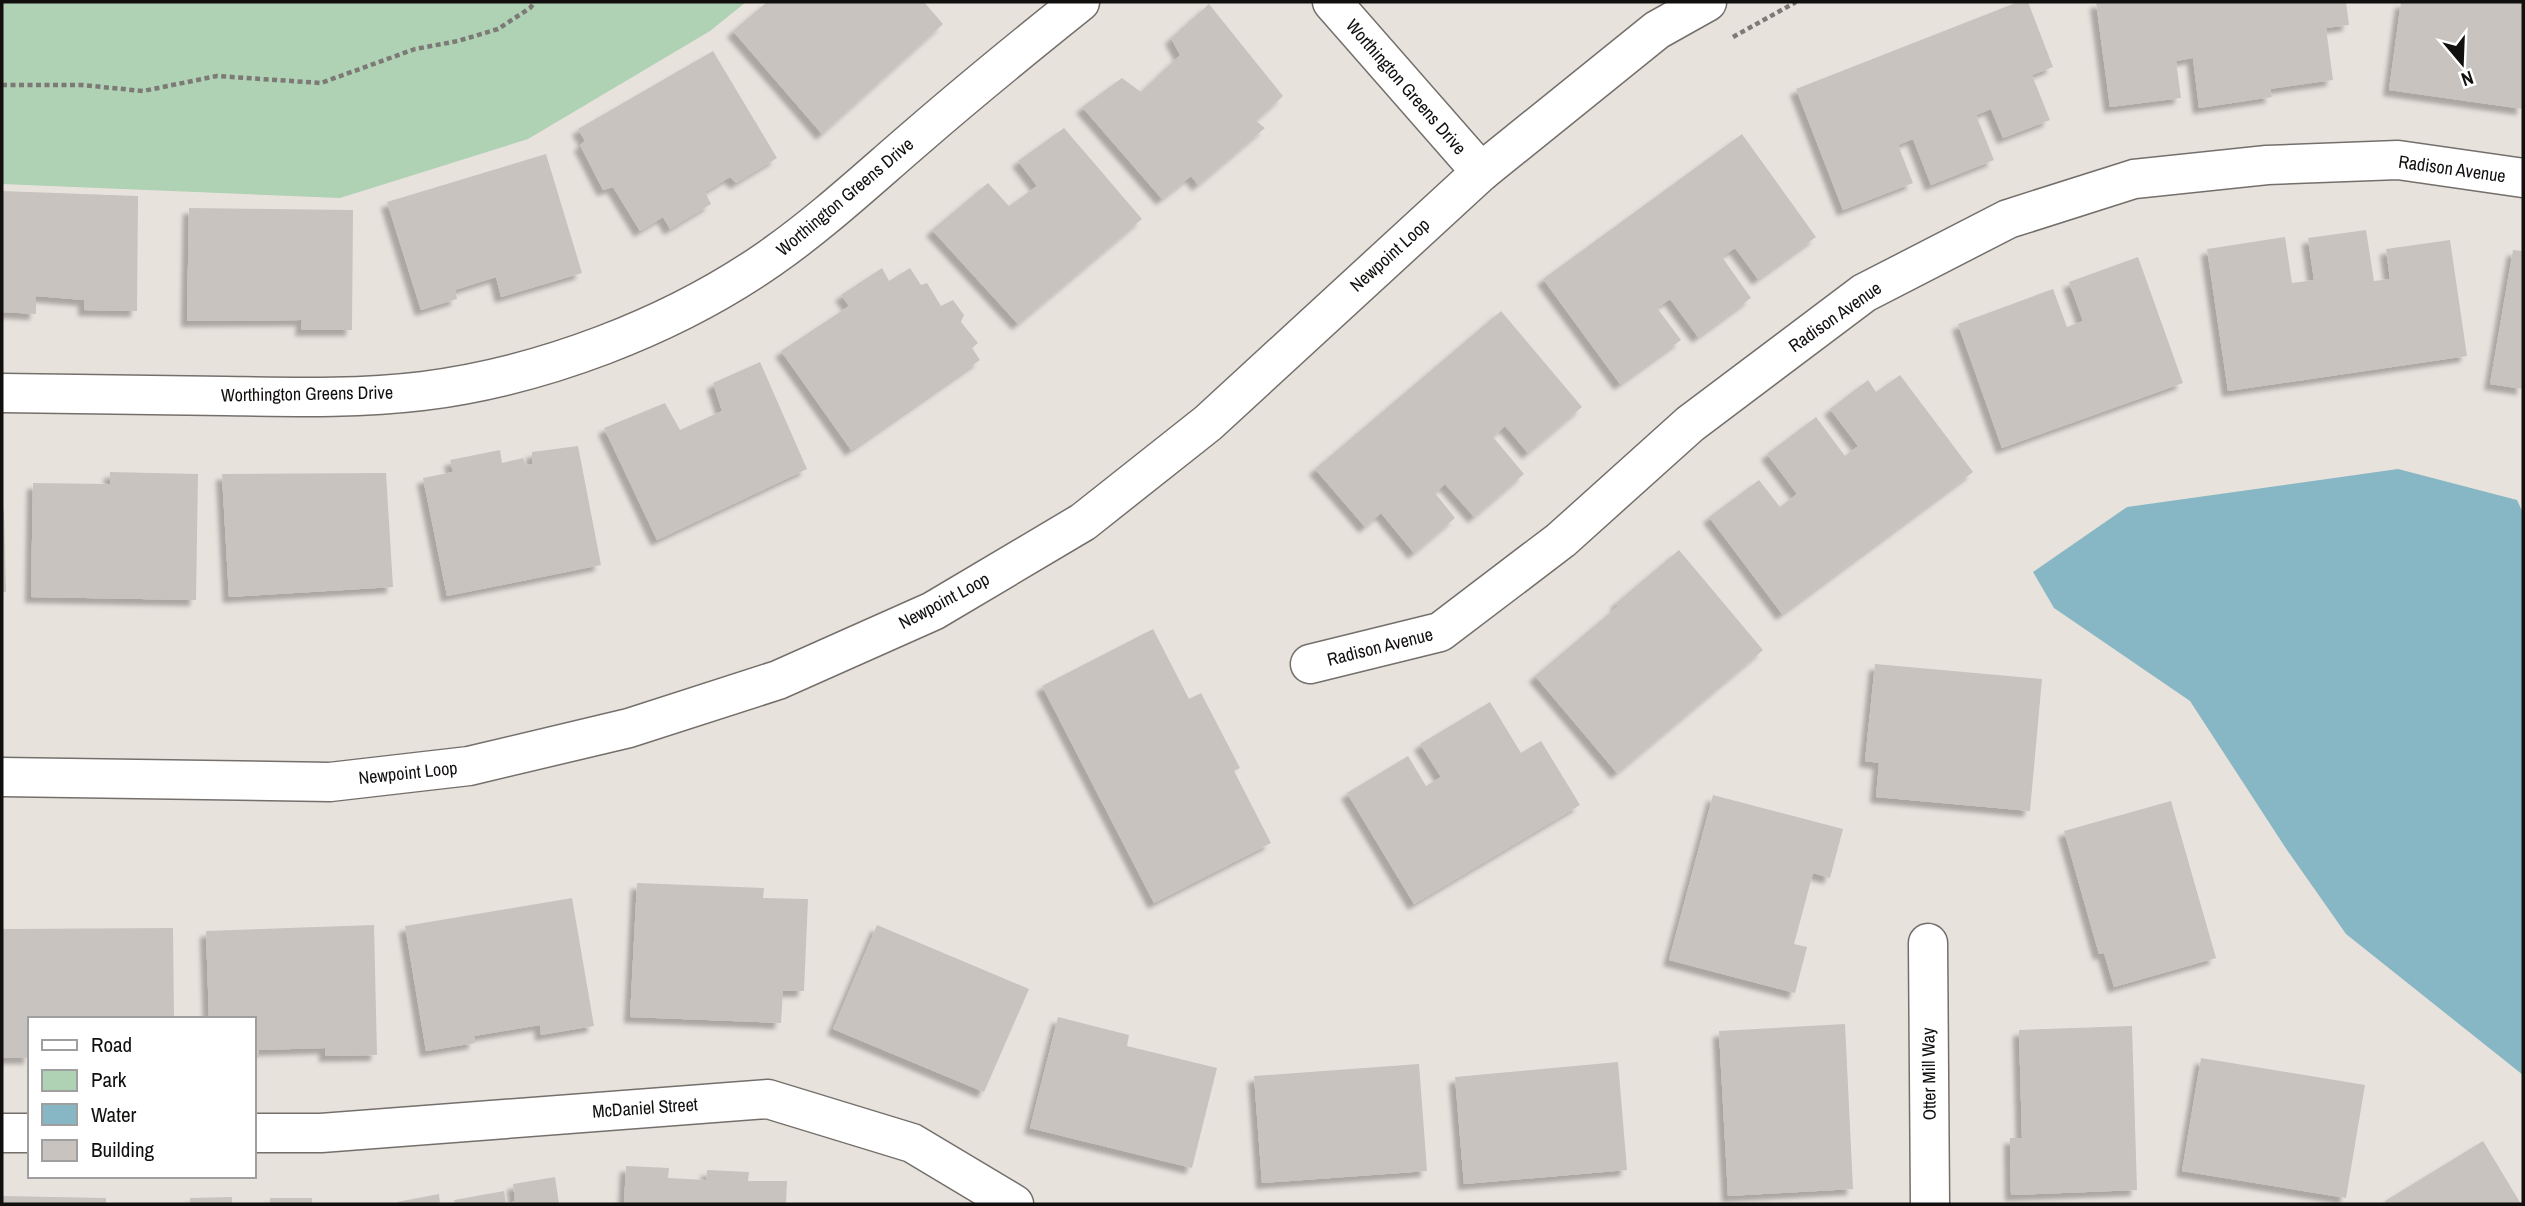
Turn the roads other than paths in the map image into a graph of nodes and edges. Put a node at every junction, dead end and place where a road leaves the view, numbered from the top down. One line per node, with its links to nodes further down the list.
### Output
1 (1080, 2): 6 (street, Worthington Greens Drive)
2 (1332, 2): 4 (street, Worthington Greens Drive)
3 (1707, 2): 4 (street, Newpoint Loop)
4 (1481, 172): 8 (street, Newpoint Loop)
5 (2523, 178): 7 (street, Radison Avenue)
6 (2, 393)
7 (1310, 664)
8 (2, 777)
9 (1928, 943): 14 (street, Otter Mill Way)
10 (2, 1133): 11 (street)
11 (28, 1133)
12 (256, 1133): 13 (street, McDaniel Street)
13 (1014, 1204)
14 (1930, 1204)

